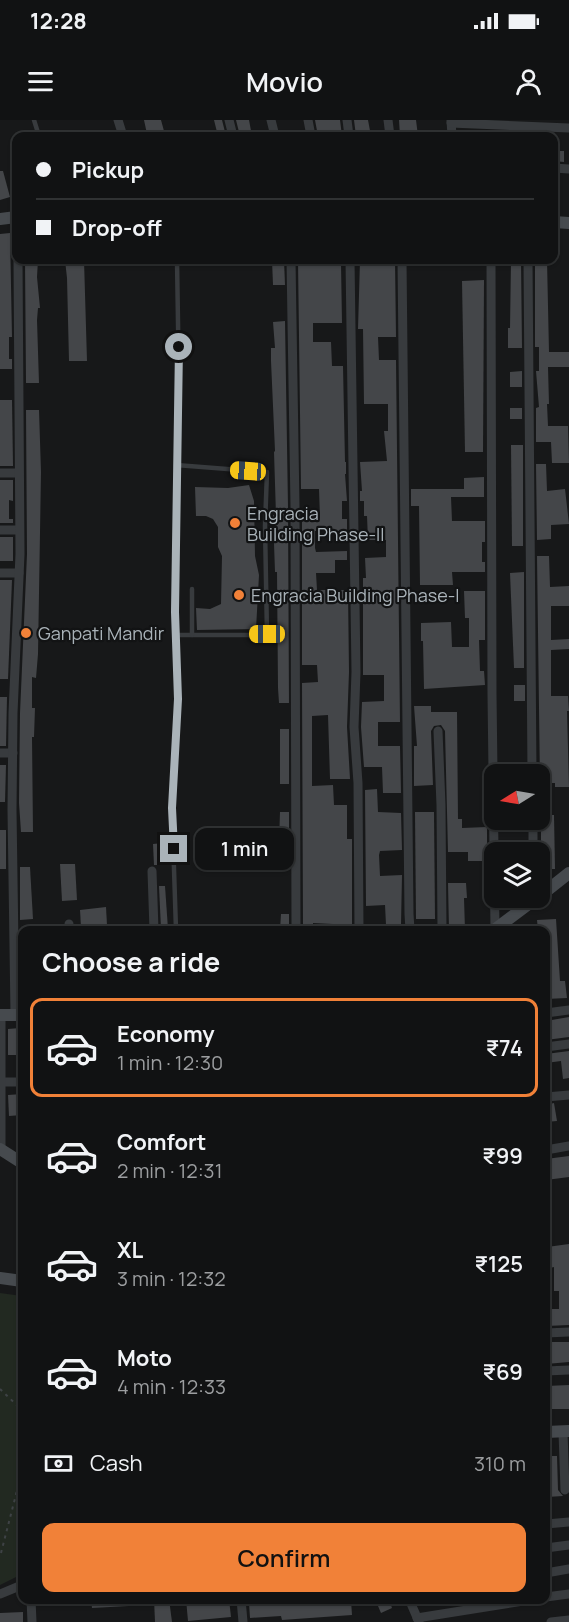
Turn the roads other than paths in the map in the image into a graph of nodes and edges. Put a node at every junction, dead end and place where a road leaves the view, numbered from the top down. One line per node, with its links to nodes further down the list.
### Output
1 (451, 122): 2 (street)
2 (569, 128)
3 (18, 264): 12 (street)
4 (177, 264): 10 (lane)
5 (291, 264): 30 (street)
6 (350, 264): 31 (street)
7 (402, 264): 32 (street)
8 (491, 264): 34 (street)
9 (528, 264): 23 (street)
10 (176, 465): 18 (lane); 19 (lane)
11 (0, 473): 12 (street)
12 (18, 473): 14 (street)
13 (0, 530): 14 (street)
14 (19, 530): 16 (street)
15 (0, 573): 16 (street)
16 (19, 573): 22 (street)
17 (192, 589): 19 (lane)
18 (176, 635): 19 (lane); 29 (lane)
19 (192, 635)
20 (438, 731): 33 (street)
21 (0, 753): 22 (street)
22 (13, 753): 36 (street)
23 (532, 764)
24 (152, 871): 28 (street)
25 (569, 873): 26 (street)
26 (550, 887)
27 (523, 908): 35 (street)
28 (154, 926)
29 (176, 926)
30 (296, 926)
31 (359, 926)
32 (410, 926)
33 (442, 926)
34 (495, 926)
35 (500, 926)
36 (18, 971)
37 (569, 1010): 38 (street)
38 (550, 1012)
39 (1, 1015): 40 (street); 43 (street)
40 (18, 1015)
41 (569, 1044): 42 (street)
42 (550, 1046)
43 (0, 1082): 44 (street); 48 (street)
44 (18, 1082)
45 (569, 1095): 46 (street)
46 (550, 1097)
47 (569, 1146): 49 (street)
48 (1, 1149): 50 (street)
49 (550, 1149)
50 (18, 1160)
51 (0, 1278): 52 (street)
52 (18, 1280)
53 (569, 1332): 54 (street)
54 (550, 1333)
55 (569, 1370): 56 (street)
56 (550, 1371)
57 (550, 1432): 58 (street)
58 (566, 1432): 59 (street)
59 (566, 1490)
60 (569, 1522): 61 (street)
61 (550, 1524)
62 (569, 1545): 63 (street)
63 (550, 1547)
64 (569, 1569): 65 (street)
65 (550, 1572)
66 (18, 1587): 67 (street)
67 (0, 1594)
68 (569, 1594): 69 (street)
69 (550, 1596)
70 (31, 1604): 76 (street)
71 (241, 1604): 77 (street)
72 (411, 1604): 74 (street)
73 (508, 1604): 74 (street)
74 (418, 1620)
75 (569, 1620): 78 (street)
76 (32, 1622)
77 (243, 1622)
78 (551, 1622)

